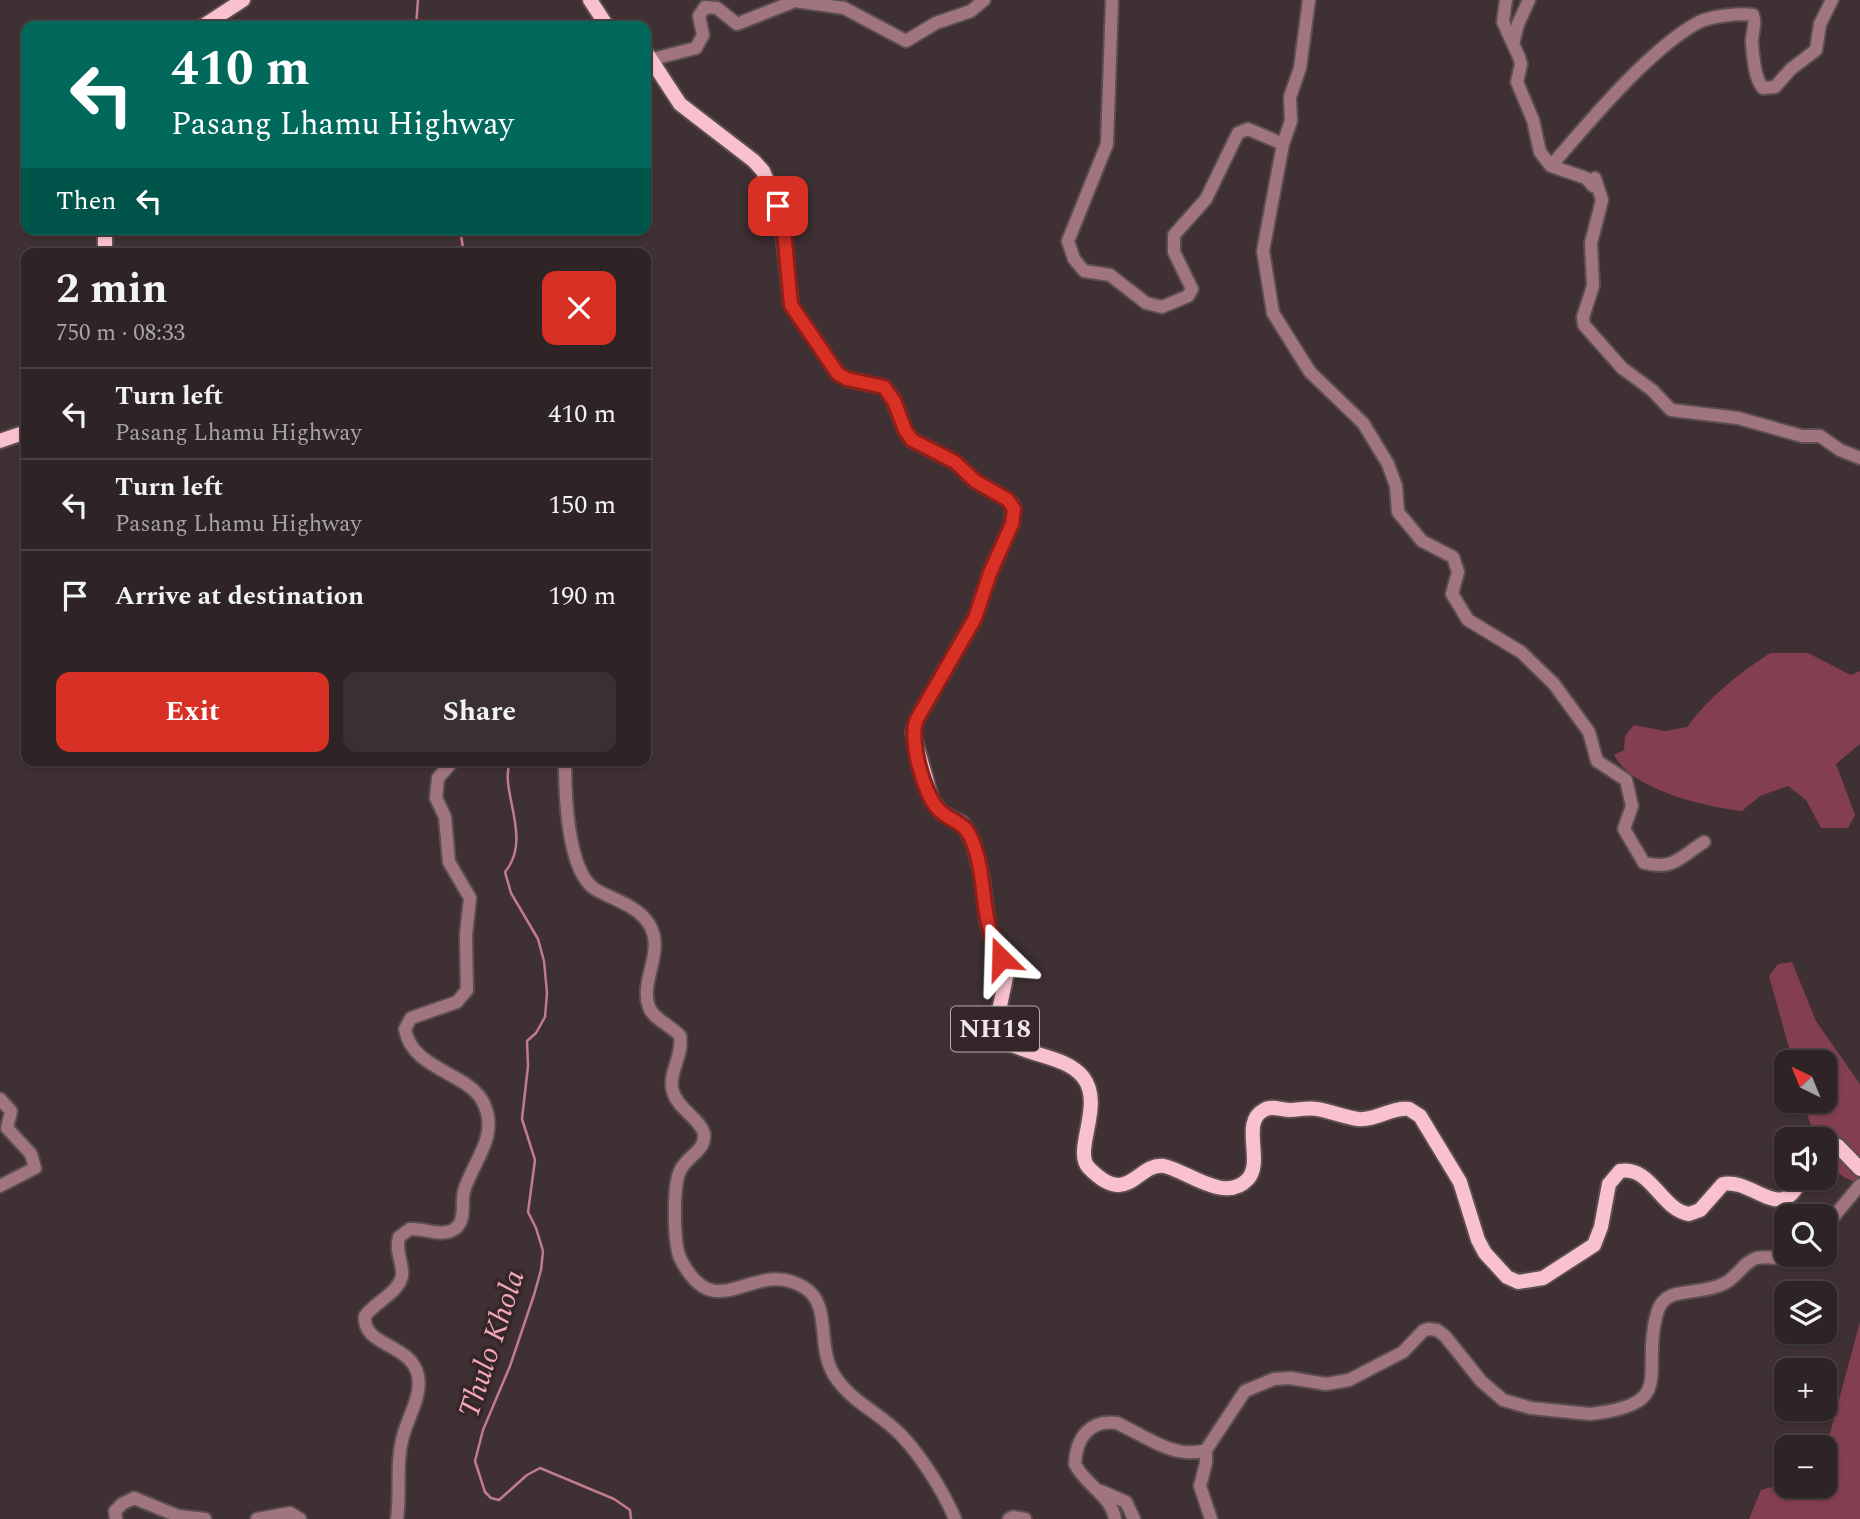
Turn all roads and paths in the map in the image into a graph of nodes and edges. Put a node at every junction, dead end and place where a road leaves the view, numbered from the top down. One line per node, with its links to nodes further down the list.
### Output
1 (243, 0): 9 (main road)
2 (590, 0): 10 (main road)
3 (984, 0): 12 (street)
4 (1112, 0): 14 (street)
5 (1309, 0): 14 (street)
6 (1506, 0): 11 (street)
7 (1530, 0): 11 (street)
8 (1832, 0): 15 (street)
9 (212, 21)
10 (604, 21)
11 (1513, 44): 15 (street)
12 (651, 56)
13 (651, 59): 27 (main road, NH18)
14 (1283, 144): 21 (street)
15 (1551, 166): 18 (street)
16 (21, 434): 17 (main road)
17 (0, 441)
18 (1860, 458)
19 (449, 766): 36 (street)
20 (565, 766): 37 (street)
21 (1704, 842)
22 (0, 1099): 25 (street)
23 (1837, 1146): 24 (main road)
24 (1860, 1169)
25 (0, 1186)
26 (1856, 1188): 28 (street)
27 (1795, 1190)
28 (1837, 1212)
29 (1774, 1258): 30 (street)
30 (1206, 1450): 31 (street); 42 (street)
31 (1097, 1490): 40 (street); 41 (street)
32 (116, 1519): 33 (street)
33 (205, 1519)
34 (257, 1519): 35 (street)
35 (300, 1519)
36 (397, 1519)
37 (954, 1519)
38 (1009, 1519): 39 (street)
39 (1025, 1519)
40 (1115, 1519)
41 (1134, 1519)
42 (1211, 1519)

